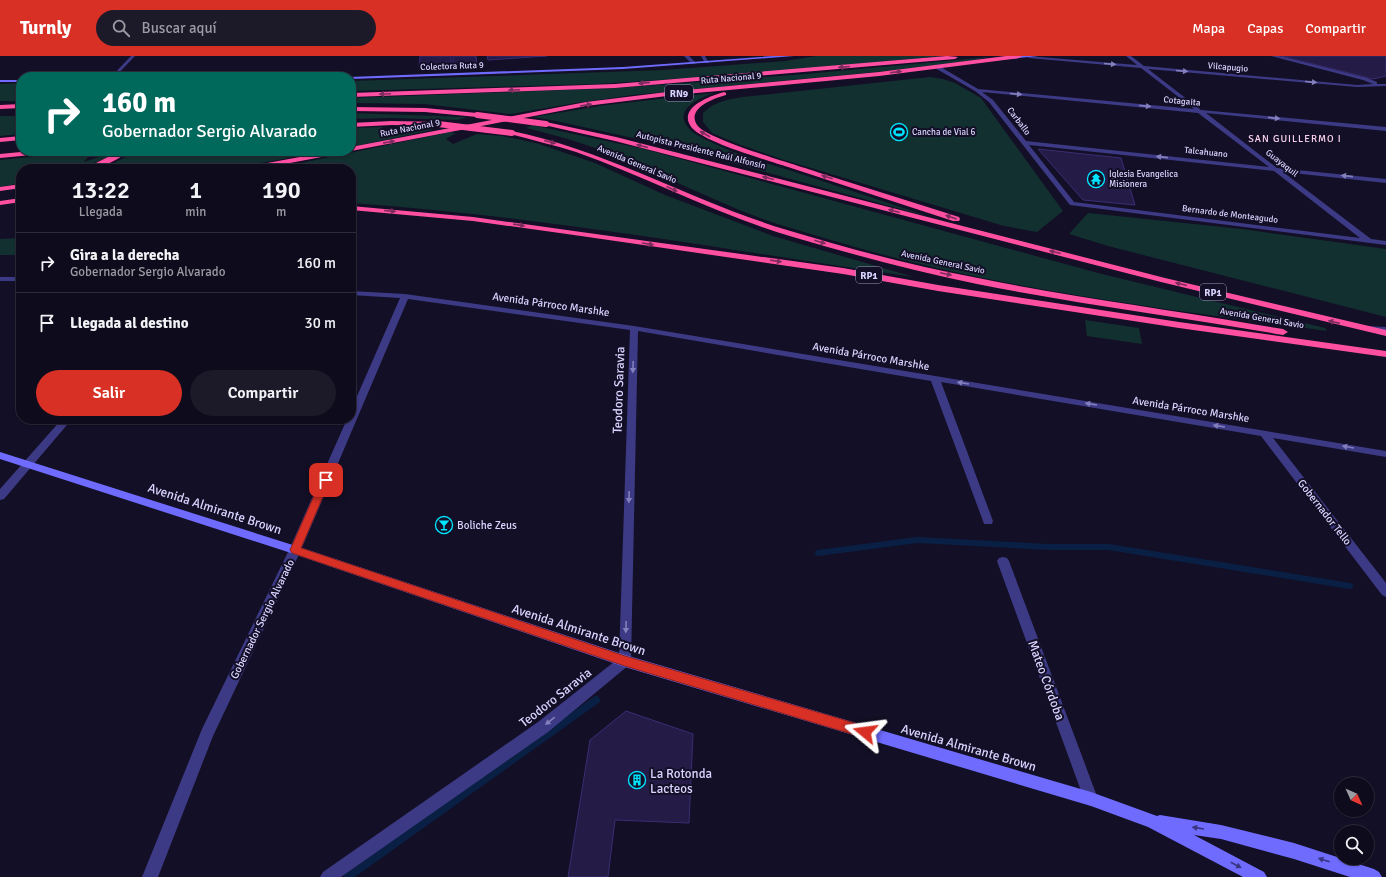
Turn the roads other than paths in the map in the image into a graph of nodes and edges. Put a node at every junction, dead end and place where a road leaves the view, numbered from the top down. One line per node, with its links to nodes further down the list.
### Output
1 (133, 56): 16 (lane)
2 (686, 56): 13 (street)
3 (703, 56): 12 (street)
4 (792, 56): 12 (main road, Colectora Ruta 9)
5 (966, 56): 26 (highway, Ruta Nacional 9 / RN9, one-way to 26)
6 (1020, 56): 11 (highway, Ruta Nacional 9 / RN9)
7 (1036, 56): 10 (main road)
8 (1128, 56): 15 (street, Guayaquil)
9 (1273, 56): 22 (street)
10 (1029, 57): 11 (main road); 15 (street, Vilcapugio, one-way to 15)
11 (1010, 58): 14 (highway, Ruta Nacional 9 / RN9)
12 (707, 62): 13 (main road, Colectora Ruta 9)
13 (694, 63): 18 (main road, Colectora Ruta 9)
14 (937, 67): 17 (highway, Ruta Nacional 9 / RN9, one-way to 14); 24 (street, Carballo)
15 (1143, 67): 22 (street, Vilcapugio, one-way to 22); 30 (street, Guayaquil)
16 (118, 72)
17 (879, 74): 38 (highway, Ruta Nacional 9 / RN9, one-way to 17); 56 (highway, one-way to 17)
18 (356, 78)
19 (0, 81): 20 (main road)
20 (16, 81)
21 (1386, 81): 22 (street)
22 (1378, 85): 23 (street, Vilcapugio); 25 (street)
23 (1386, 85)
24 (977, 90): 30 (street, Cotagaita, one-way to 30); 37 (street, Carballo)
25 (1386, 91)
26 (356, 95)
27 (16, 104): 28 (highway)
28 (0, 105)
29 (356, 109): 56 (highway, Autopista Presidente Raúl Alfonsín, one-way to 29, bridge)
30 (1201, 111): 34 (street, Cotagaita, one-way to 34); 45 (street, Guayaquil)
31 (0, 113): 32 (highway)
32 (16, 113)
33 (356, 125): 65 (highway, Avenida General Savio / RP1, one-way to 65, bridge)
34 (1386, 129)
35 (16, 139): 36 (highway)
36 (2, 140)
37 (1024, 143): 45 (street, Talcahuano, one-way to 37); 52 (street, Carballo)
38 (356, 148)
39 (16, 154): 40 (highway)
40 (0, 156)
41 (116, 156): 43 (highway)
42 (316, 156): 44 (highway)
43 (100, 164)
44 (273, 164)
45 (1273, 168): 46 (street, Talcahuano, one-way to 45); 54 (street, Guayaquil)
46 (1386, 181)
47 (16, 187): 48 (highway)
48 (0, 189)
49 (16, 201): 50 (highway)
50 (0, 204): 51 (highway)
51 (16, 204)
52 (1072, 204): 54 (street, Bernardo de Monteagudo)
53 (356, 208): 66 (highway, RP1, one-way to 66)
54 (1369, 241): 55 (street, Bernardo de Monteagudo)
55 (1386, 243)
56 (1040, 248): 62 (highway, Avenida General Savio / RP1, one-way to 56)
57 (0, 279): 58 (street)
58 (16, 279)
59 (356, 293): 60 (street, Avenida Párroco Marshke)
60 (405, 296): 61 (street, Avenida Párroco Marshke); 68 (street, Gobernador Sergio Alvarado)
61 (634, 328): 67 (street, Avenida Párroco Marshke); 80 (street, Teodoro Saravia, one-way to 80)
62 (1359, 328): 63 (street); 64 (highway, Avenida General Savio / RP1)
63 (1386, 329)
64 (1386, 333)
65 (1386, 350)
66 (1386, 354)
67 (936, 379): 71 (street, Avenida Párroco Marshke, one-way to 67); 76 (street)
68 (356, 409)
69 (62, 424): 74 (street)
70 (350, 424): 77 (street, Gobernador Sergio Alvarado)
71 (1264, 433): 72 (street, Avenida Párroco Marshke, one-way to 71); 79 (street, Gobernador Tello)
72 (1386, 454)
73 (0, 455): 74 (main road, Avenida Almirante Brown)
74 (27, 463): 75 (street); 77 (main road, Avenida Almirante Brown)
75 (0, 496)
76 (988, 521)
77 (295, 550): 80 (main road, Avenida Almirante Brown); 83 (street, Gobernador Sergio Alvarado)
78 (1003, 561): 81 (street, Mateo Córdoba)
79 (1386, 592)
80 (625, 661): 81 (main road, Avenida Almirante Brown); 84 (street, Teodoro Saravia, one-way to 84)
81 (1091, 799): 82 (main road, Avenida Almirante Brown)
82 (1152, 821): 85 (main road, one-way to 85); 86 (main road, one-way to 82)
83 (150, 877)
84 (328, 877)
85 (1259, 877)
86 (1374, 877)

